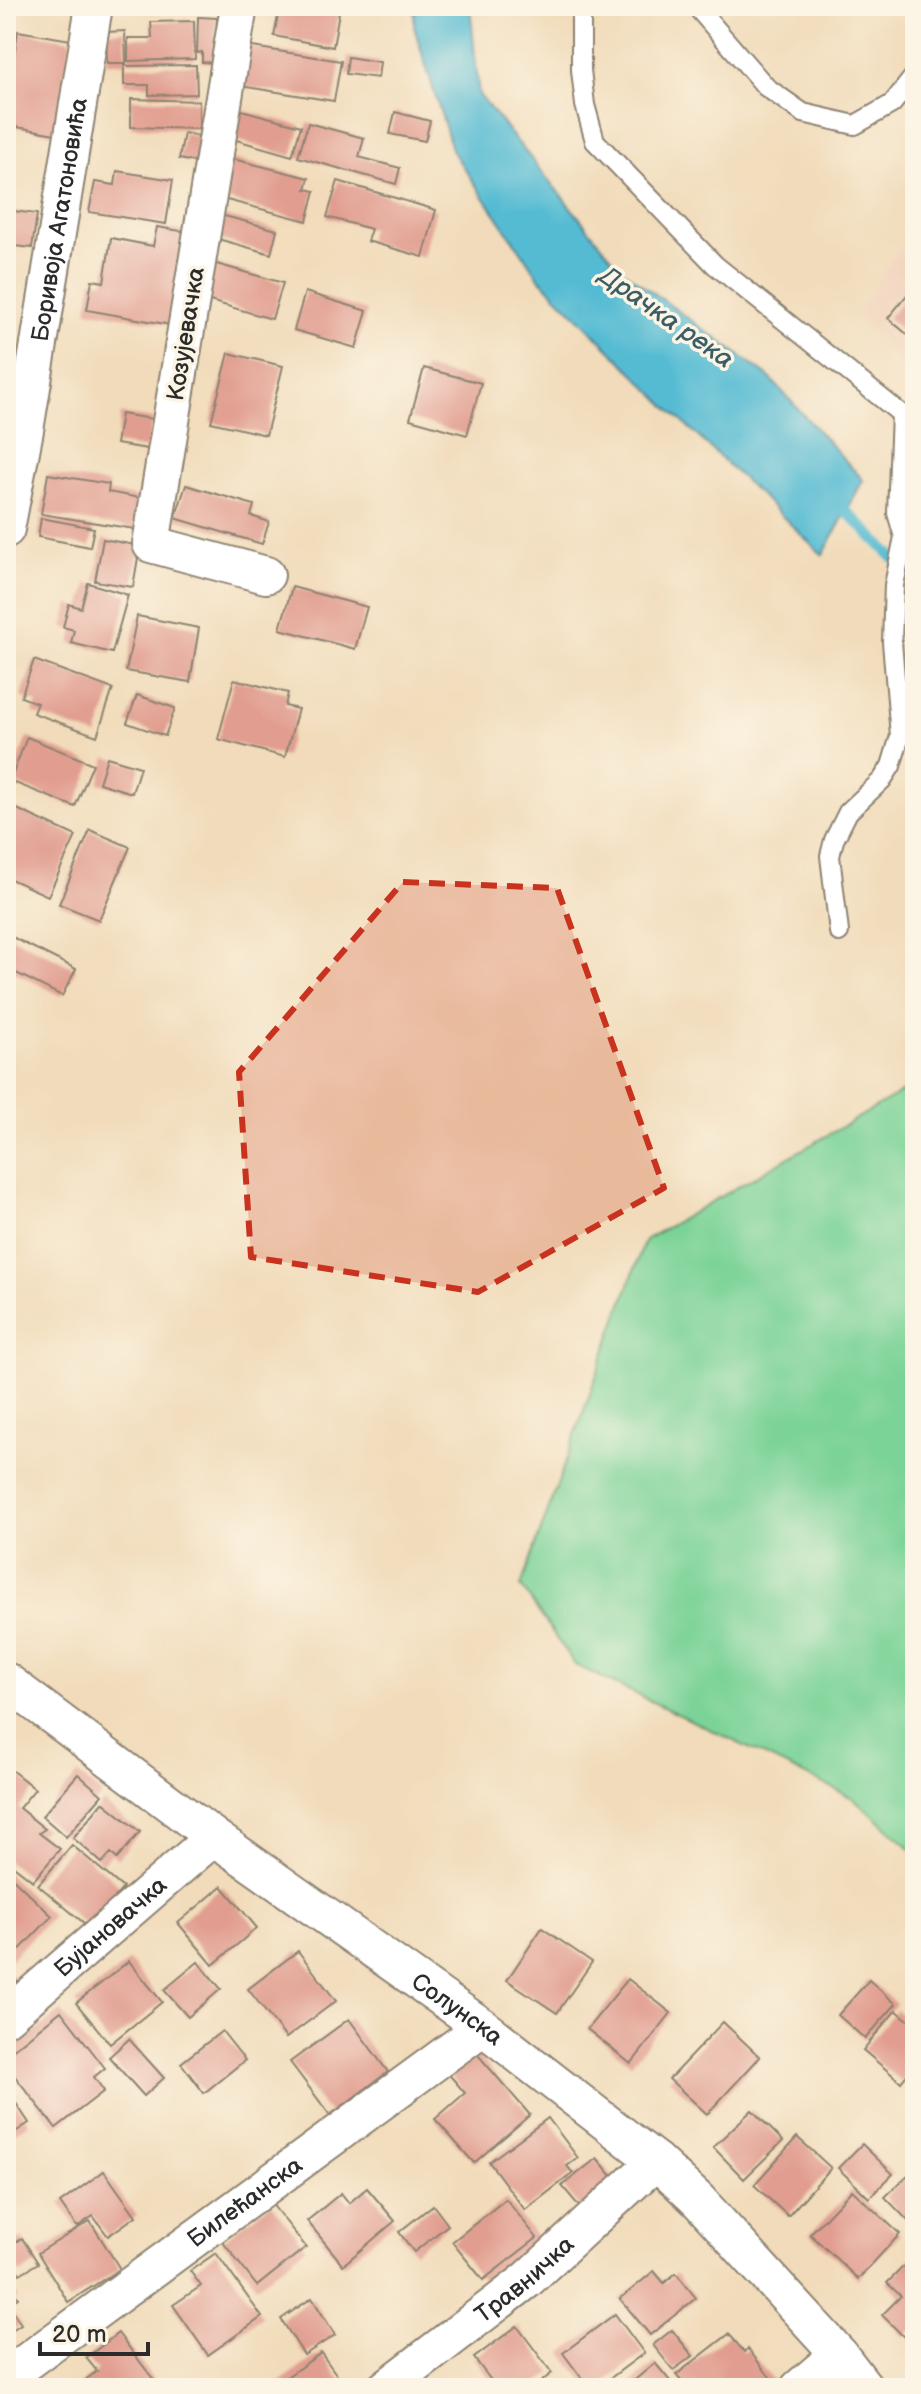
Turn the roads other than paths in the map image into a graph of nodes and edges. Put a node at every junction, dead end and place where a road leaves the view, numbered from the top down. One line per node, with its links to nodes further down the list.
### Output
1 (94, 6): 7 (street, Боривоја Агатоновића)
2 (239, 6): 8 (street, Козујевачка)
3 (581, 6): 6 (lane)
4 (696, 6): 5 (lane)
5 (915, 75)
6 (908, 420): 9 (lane)
7 (6, 529)
8 (266, 575)
9 (839, 932)
10 (6, 1681): 11 (street, Солунска)
11 (214, 1837): 12 (street, Бујановачка); 13 (street, Солунска)
12 (6, 2017)
13 (483, 2027): 14 (street, Солунска); 16 (street, Билећанска)
14 (656, 2161): 15 (street, Солунска); 17 (street, Травничка)
15 (839, 2354): 18 (street); 19 (street, Солунска)
16 (6, 2377)
17 (386, 2388)
18 (799, 2388)
19 (865, 2388)

